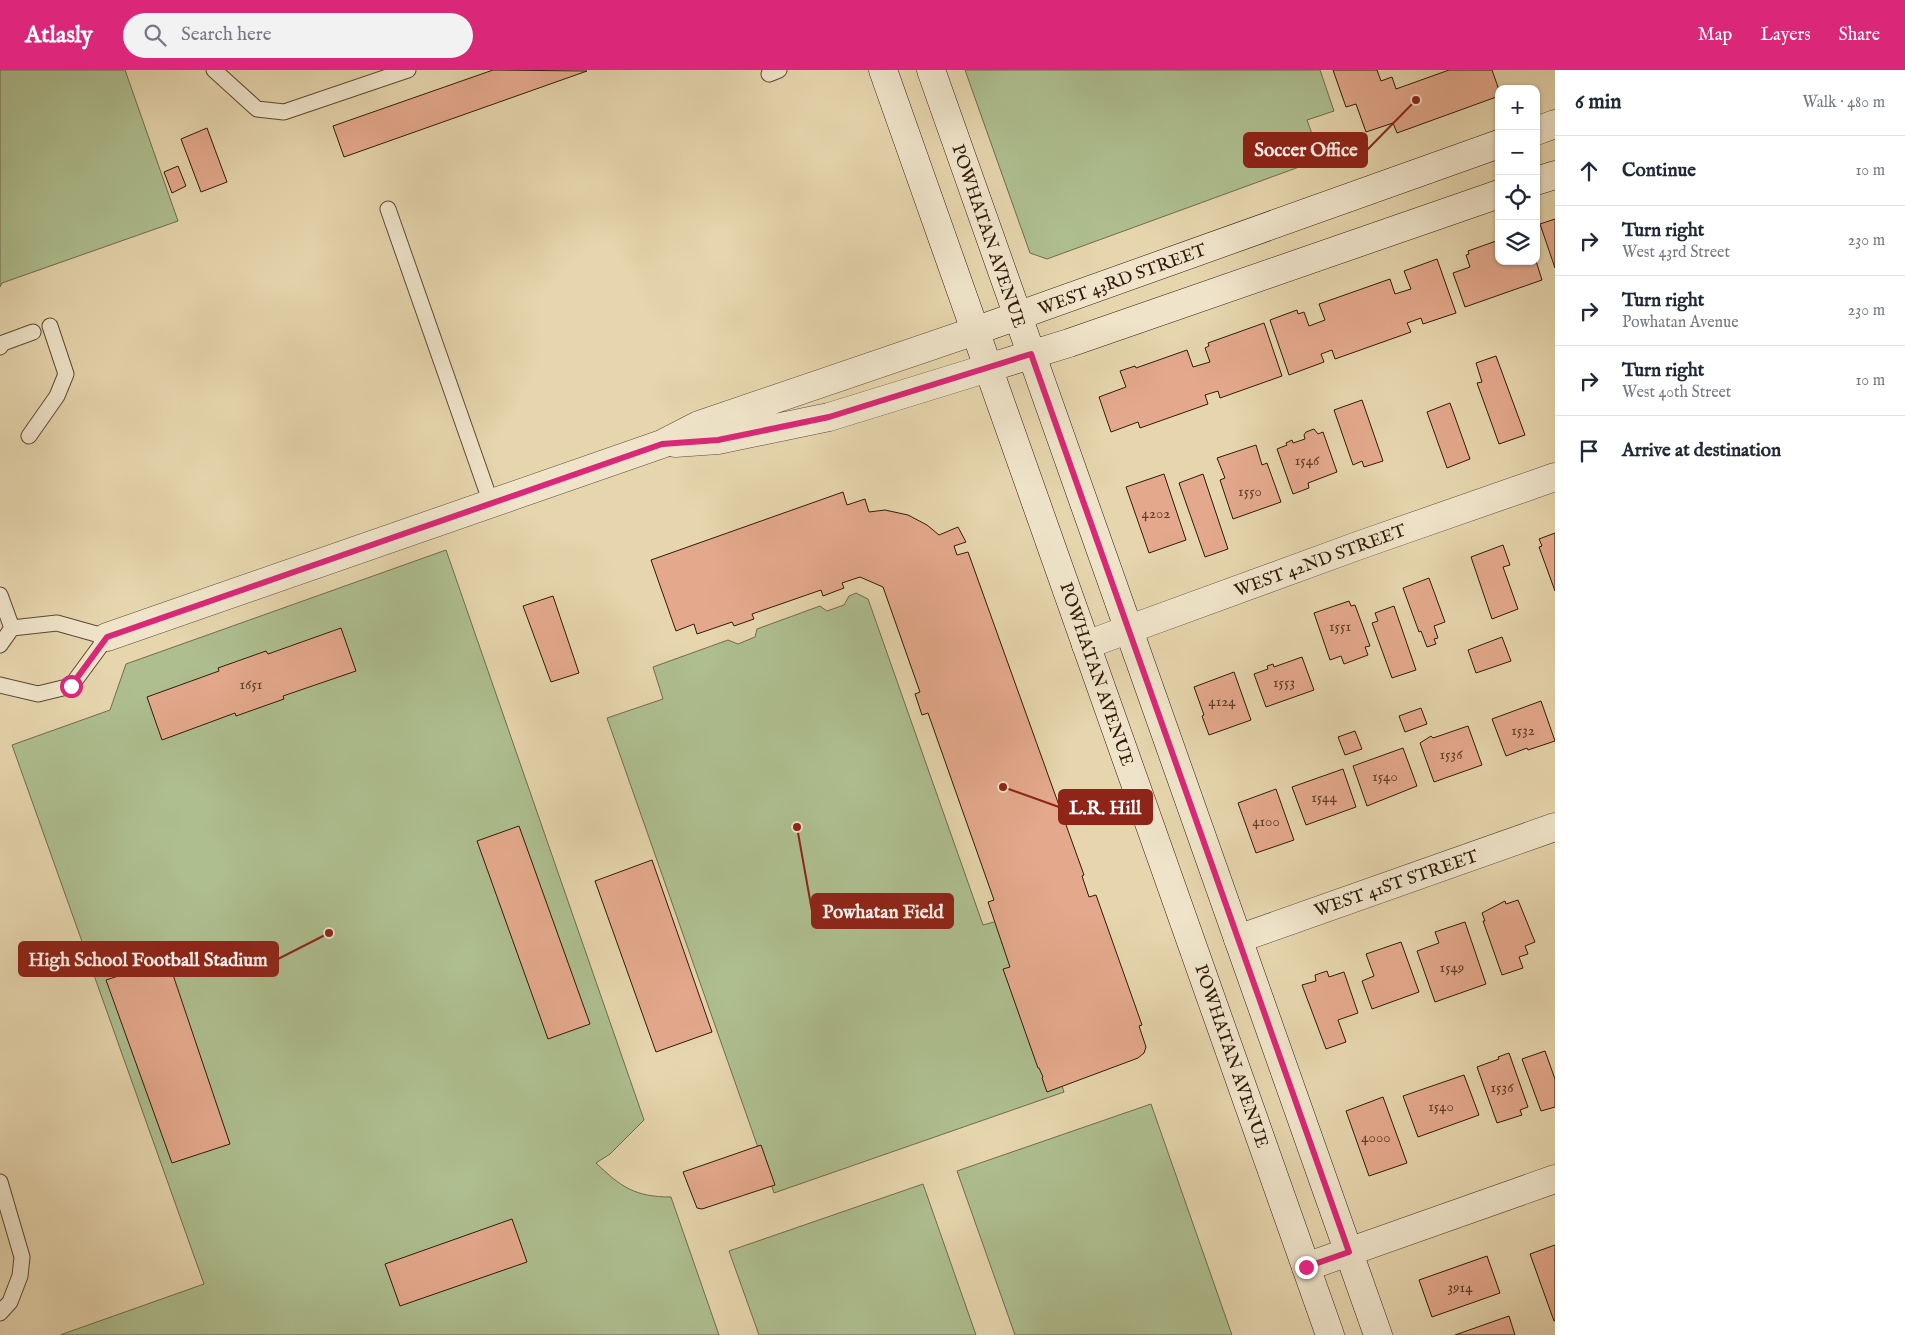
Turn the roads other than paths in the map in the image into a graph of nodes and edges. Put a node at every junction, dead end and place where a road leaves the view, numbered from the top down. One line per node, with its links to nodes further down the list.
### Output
1 (214, 70): 2 (lane)
2 (408, 70)
3 (883, 70): 15 (street, POWHATAN AVENUE)
4 (931, 70): 12 (street, POWHATAN AVENUE)
5 (1555, 124): 6 (street)
6 (1539, 130)
7 (1495, 145): 12 (street, WEST 43RD STREET)
8 (1555, 175): 9 (street)
9 (1540, 181)
10 (1495, 195): 17 (street, WEST 43RD STREET)
11 (388, 209): 22 (lane)
12 (1017, 317): 15 (street, WEST 43RD STREET); 17 (street, POWHATAN AVENUE)
13 (50, 326): 19 (lane)
14 (33, 332): 16 (lane)
15 (975, 332): 18 (street, POWHATAN AVENUE); 20 (street, WEST 43RD STREET)
16 (0, 347)
17 (1031, 354): 18 (street, WEST 43RD STREET); 25 (street, POWHATAN AVENUE)
18 (988, 368): 20 (street, WEST 43RD STREET); 27 (street, POWHATAN AVENUE)
19 (29, 436)
20 (662, 444): 22 (street, WEST 43RD STREET)
21 (1555, 477): 25 (street, WEST 42ND STREET)
22 (492, 503): 26 (street, WEST 43RD STREET)
23 (0, 595): 24 (lane)
24 (12, 628): 26 (lane); 28 (lane)
25 (1128, 629): 27 (street, WEST 42ND STREET); 31 (street, POWHATAN AVENUE)
26 (107, 637): 29 (lane)
27 (1086, 644): 35 (street, POWHATAN AVENUE)
28 (0, 645)
29 (0, 685)
30 (1555, 827): 31 (street, WEST 41ST STREET)
31 (1238, 939): 34 (street, POWHATAN AVENUE)
32 (1555, 1179): 34 (street)
33 (0, 1182): 36 (lane)
34 (1349, 1252): 35 (street); 38 (street, POWHATAN AVENUE)
35 (1306, 1267): 37 (street, POWHATAN AVENUE)
36 (0, 1313)
37 (1330, 1335)
38 (1378, 1335)

